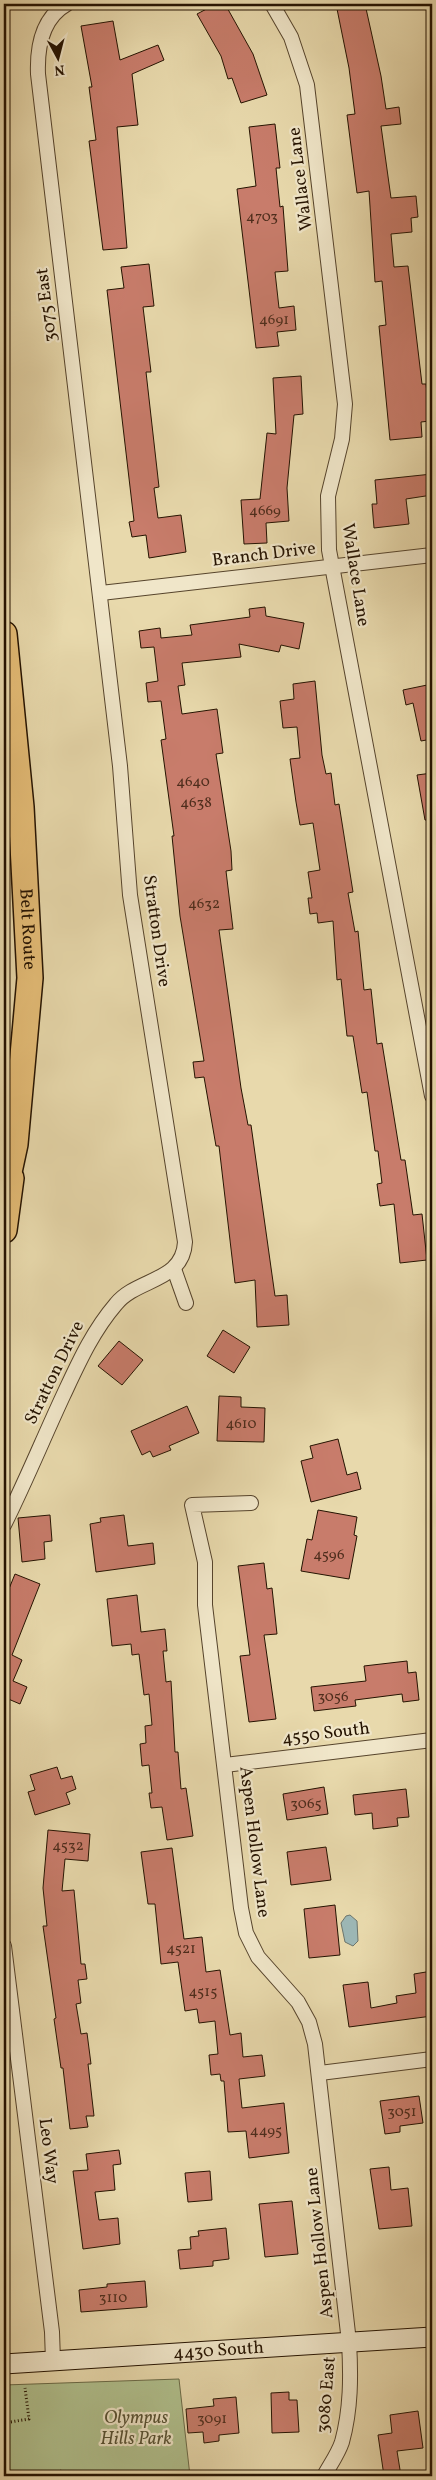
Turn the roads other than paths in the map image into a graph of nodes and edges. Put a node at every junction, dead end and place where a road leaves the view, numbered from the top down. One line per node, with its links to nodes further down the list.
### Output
1 (67, 4): 5 (street, 3075 East)
2 (272, 4): 4 (street, Wallace Lane)
3 (432, 555): 4 (street, Branch Drive)
4 (333, 566): 5 (street, Branch Drive); 7 (street, Wallace Lane)
5 (100, 593): 11 (street, Stratton Drive)
6 (4, 634): 8 (highway, Belt Route)
7 (432, 1096)
8 (15, 1144): 9 (highway, Belt Route); 10 (highway)
9 (4, 1195)
10 (4, 1230)
11 (174, 1269): 12 (street); 14 (street, Stratton Drive)
12 (186, 1303)
13 (251, 1503): 16 (street, Aspen Hollow Lane)
14 (4, 1524)
15 (432, 1740): 16 (street, 4550 South)
16 (225, 1765): 19 (street, Aspen Hollow Lane)
17 (4, 1946): 22 (street, Leo Way)
18 (432, 2059): 19 (street)
19 (320, 2073): 21 (street, Aspen Hollow Lane)
20 (432, 2337): 21 (main road, 4430 South)
21 (350, 2342): 22 (main road, 4430 South); 24 (street, 3080 East)
22 (54, 2361): 23 (main road, 4430 South)
23 (4, 2364)
24 (324, 2476)

